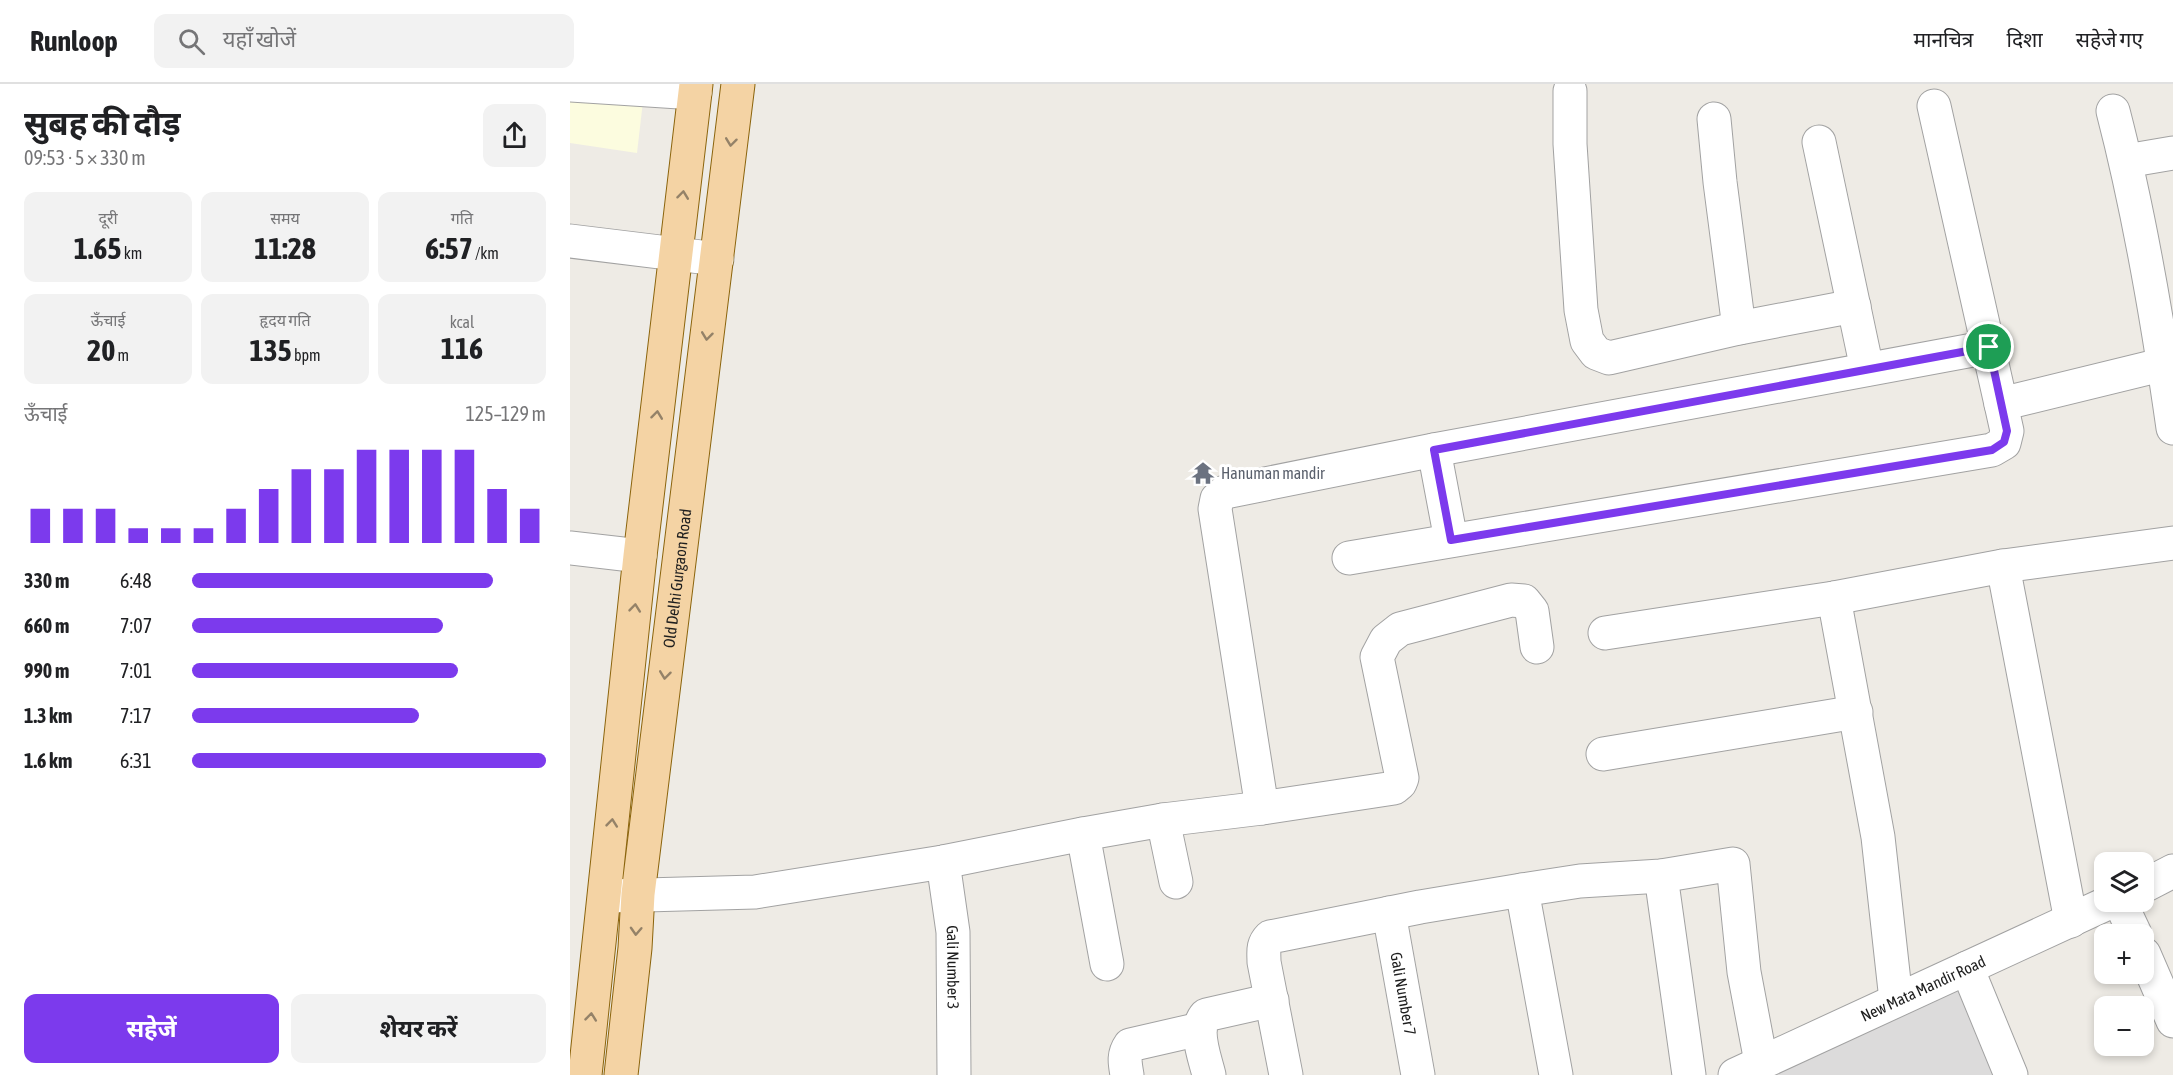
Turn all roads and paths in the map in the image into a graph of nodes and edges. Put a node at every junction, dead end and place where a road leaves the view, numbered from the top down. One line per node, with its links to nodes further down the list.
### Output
1 (738, 84): 13 (main road, Old Delhi Gurgaon Road, one-way to 13)
2 (570, 85): 3 (street)
3 (695, 89): 12 (main road, one-way to 3)
4 (1570, 91): 15 (street)
5 (1934, 106): 16 (street)
6 (2113, 111): 10 (street)
7 (1714, 119): 15 (street)
8 (1820, 142): 14 (street)
9 (2173, 153): 10 (street)
10 (2126, 161): 17 (street)
11 (570, 241): 12 (street)
12 (677, 254): 13 (street); 25 (main road, one-way to 12)
13 (717, 259): 42 (main road, Old Delhi Gurgaon Road, one-way to 42)
14 (1854, 306): 15 (street); 18 (street)
15 (1739, 328)
16 (1989, 347): 18 (street); 19 (street)
17 (2169, 363): 19 (street); 20 (street)
18 (1867, 369): 21 (street)
19 (2001, 404): 22 (street)
20 (2173, 428)
21 (1434, 450): 22 (street); 33 (street)
22 (1451, 540): 26 (street)
23 (2173, 543): 27 (street)
24 (570, 548): 25 (street)
25 (640, 556): 43 (main road, one-way to 25)
26 (1349, 558)
27 (2003, 566): 28 (street); 46 (street)
28 (1834, 598): 29 (street); 31 (street)
29 (1605, 633)
30 (1537, 647): 33 (street)
31 (1856, 712): 32 (street); 51 (street)
32 (1603, 754)
33 (1262, 808): 34 (street)
34 (1163, 820): 35 (street); 40 (street)
35 (1083, 834): 36 (street); 47 (street)
36 (943, 862): 42 (street); 57 (street, Gali Number 3)
37 (2173, 871): 39 (street)
38 (1661, 876): 41 (street); 54 (street); 63 (street)
39 (2154, 880)
40 (1176, 882)
41 (1522, 890): 45 (street); 62 (street)
42 (638, 894): 43 (street); 56 (main road, Old Delhi Gurgaon Road, one-way to 56)
43 (604, 896): 55 (main road, one-way to 43)
44 (2094, 910): 46 (street, New Mata Mandir Road)
45 (1389, 913): 50 (street); 61 (street, Gali Number 7)
46 (2071, 921): 48 (street, New Mata Mandir Road)
47 (1107, 964)
48 (1967, 968): 51 (street, New Mata Mandir Road); 64 (street)
49 (2154, 977): 52 (street)
50 (1272, 1000): 53 (street); 60 (street)
51 (1896, 1000): 54 (street, New Mata Mandir Road)
52 (2173, 1021)
53 (1200, 1029): 58 (street); 59 (street)
54 (1748, 1069)
55 (585, 1075)
56 (621, 1075)
57 (954, 1075)
58 (1127, 1075)
59 (1209, 1075)
60 (1286, 1075)
61 (1418, 1075)
62 (1556, 1075)
63 (1689, 1075)
64 (2011, 1075)

